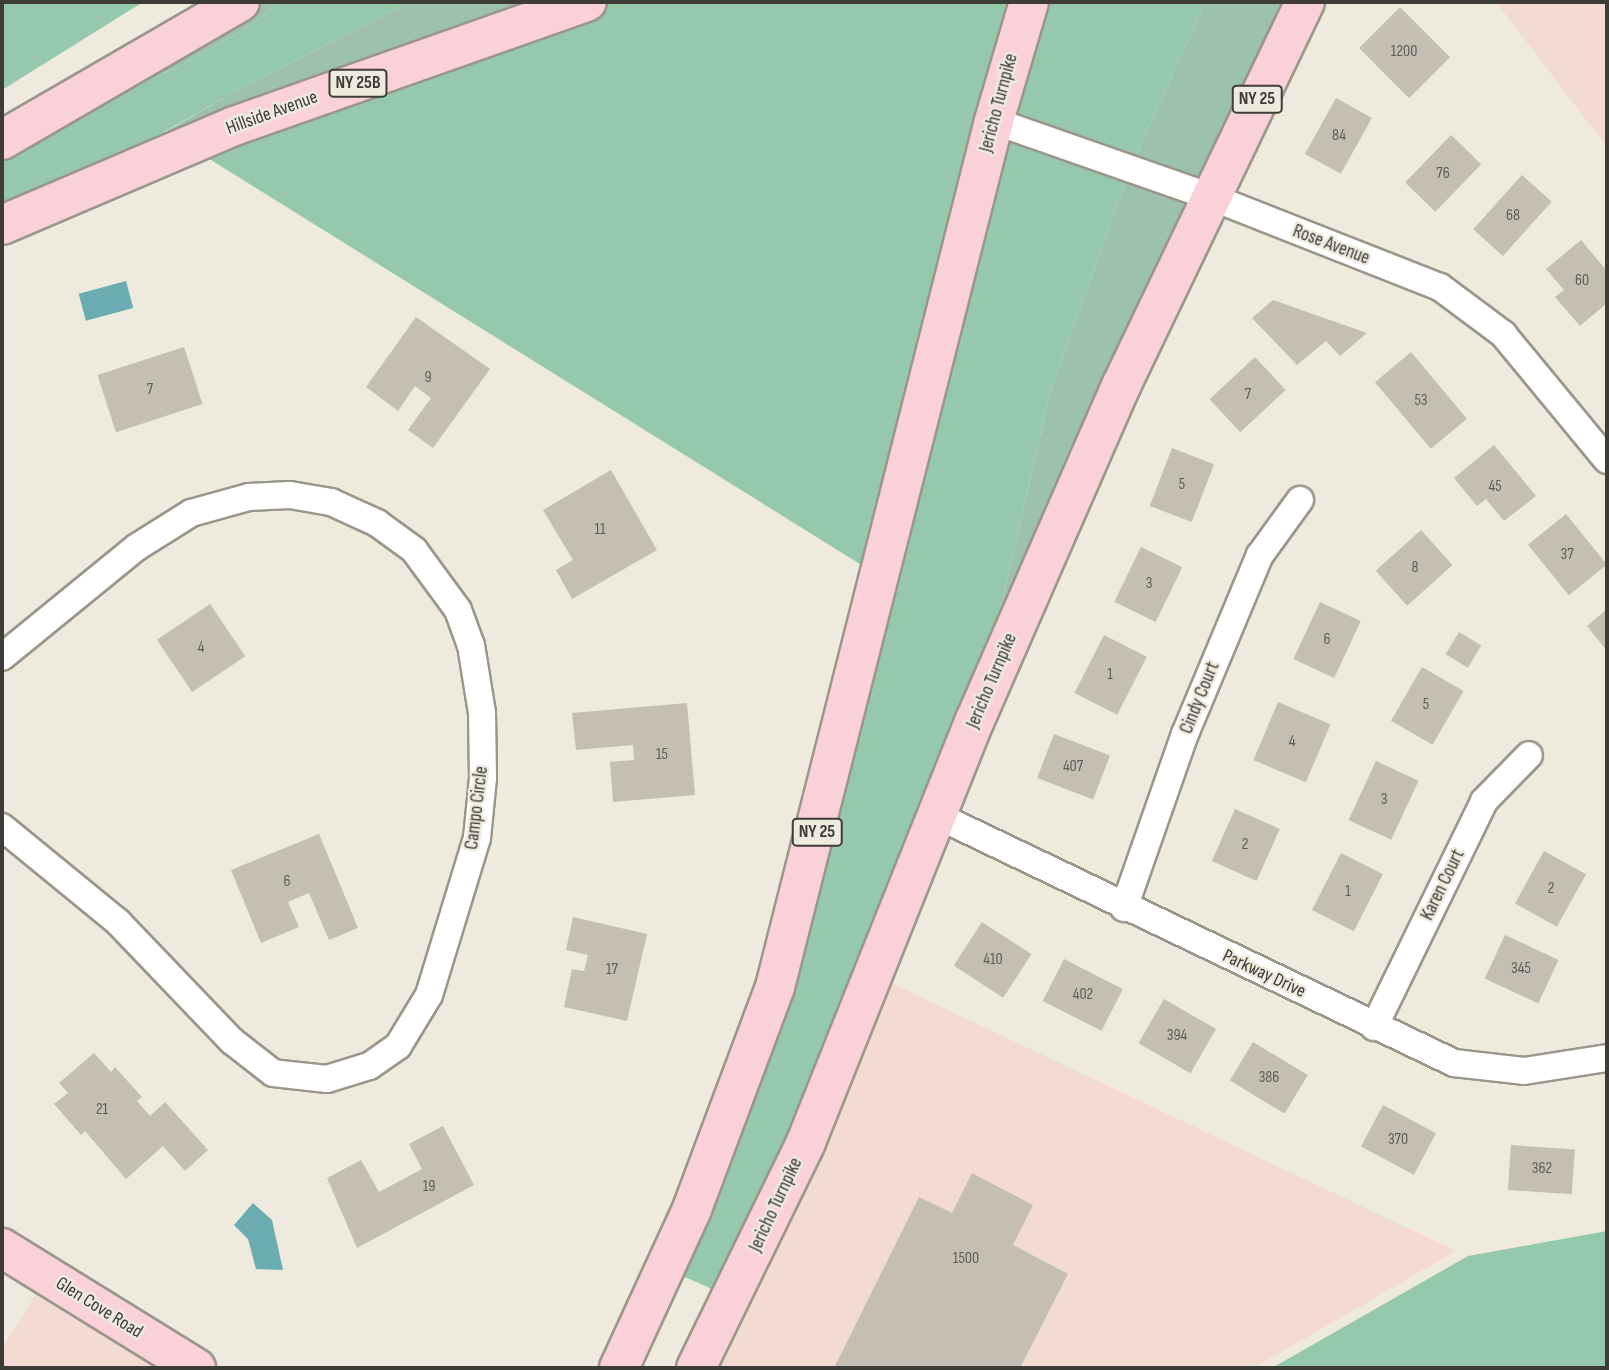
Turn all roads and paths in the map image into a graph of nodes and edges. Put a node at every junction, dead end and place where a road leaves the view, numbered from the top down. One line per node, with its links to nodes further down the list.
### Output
1 (240, 2): 6 (main road)
2 (587, 2): 8 (main road, Hillside Avenue / NY 25B)
3 (1029, 2): 5 (main road, Jericho Turnpike / NY 25)
4 (1305, 2): 7 (main road, Jericho Turnpike / NY 25)
5 (994, 121): 7 (street, Rose Avenue); 20 (main road, Jericho Turnpike / NY 25)
6 (2, 140)
7 (1211, 197): 9 (street, Rose Avenue); 13 (main road, Jericho Turnpike / NY 25)
8 (2, 225)
9 (1607, 460)
10 (1300, 500): 15 (street, Cindy Court)
11 (2, 657): 14 (street, Campo Circle)
12 (1529, 755): 16 (street, Karen Court)
13 (936, 815): 15 (street, Parkway Drive); 21 (main road, Jericho Turnpike / NY 25)
14 (2, 827)
15 (1124, 908): 16 (street, Parkway Drive)
16 (1374, 1027): 17 (street, Parkway Drive)
17 (1607, 1058)
18 (2, 1248): 19 (main road, Glen Cove Road)
19 (196, 1368)
20 (619, 1368)
21 (696, 1368)

